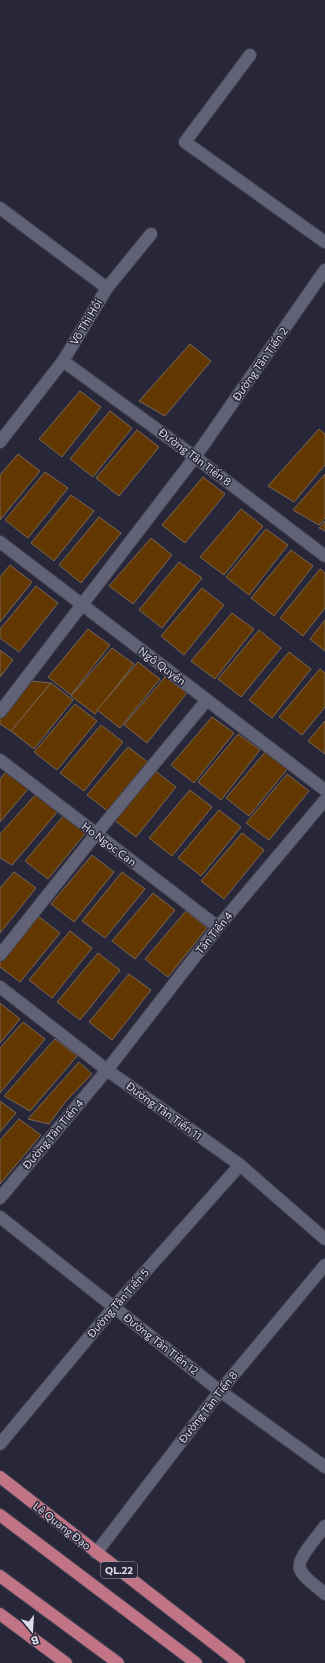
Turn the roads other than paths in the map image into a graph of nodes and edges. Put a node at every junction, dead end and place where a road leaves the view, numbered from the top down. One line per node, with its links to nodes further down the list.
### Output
1 (250, 55): 4 (street)
2 (0, 208): 6 (street, Võ Thị Hồi)
3 (151, 234): 6 (street)
4 (325, 242)
5 (325, 270): 9 (street, Đường Tân Tiến 2)
6 (106, 288): 7 (street, Võ Thị Hồi)
7 (63, 361): 8 (street, Võ Thị Hồi); 9 (street, Đường Tân Tiến 8)
8 (0, 442)
9 (195, 457): 11 (street, Đường Tân Tiến 8); 12 (street, Đường Tân Tiến 2)
10 (0, 542): 12 (street, Ngô Quyền)
11 (325, 556)
12 (81, 604): 13 (street, Ngô Quyền); 14 (street, Đường Tân Tiến 2)
13 (207, 700): 16 (street, Ngô Quyền); 18 (street)
14 (0, 712)
15 (0, 760): 18 (street, Ho Ngoc Can)
16 (325, 790)
17 (325, 800): 19 (street, Tân Tiến 4)
18 (96, 834): 19 (street, Ho Ngoc Can); 20 (street)
19 (218, 927): 22 (street, Tân Tiến 4)
20 (0, 955)
21 (0, 987): 22 (street, Đường Tân Tiến 11)
22 (107, 1070): 23 (street, Đường Tân Tiến 11); 24 (street, Đường Tân Tiến 4)
23 (240, 1166): 26 (street, Đường Tân Tiến 11); 28 (street, Đường Tân Tiến 5)
24 (0, 1198)
25 (0, 1217): 28 (street, Đường Tân Tiến 12)
26 (325, 1239)
27 (325, 1265): 29 (street, Đường Tân Tiến 8)
28 (114, 1307): 29 (street, Đường Tân Tiến 12); 30 (street, Đường Tân Tiến 5)
29 (220, 1391): 31 (street, Đường Tân Tiến 12); 35 (street, Đường Tân Tiến 8)
30 (0, 1444)
31 (325, 1467)
32 (0, 1477): 35 (highway, Lê Quang Đạo / QL.22)
33 (0, 1515): 41 (highway, QL.22)
34 (325, 1526): 37 (street)
35 (96, 1553): 42 (highway, Lê Quang Đạo / QL.22)
36 (0, 1576): 40 (highway)
37 (325, 1594)
38 (0, 1614): 39 (highway)
39 (66, 1663)
40 (118, 1663)
41 (196, 1663)
42 (239, 1663)

